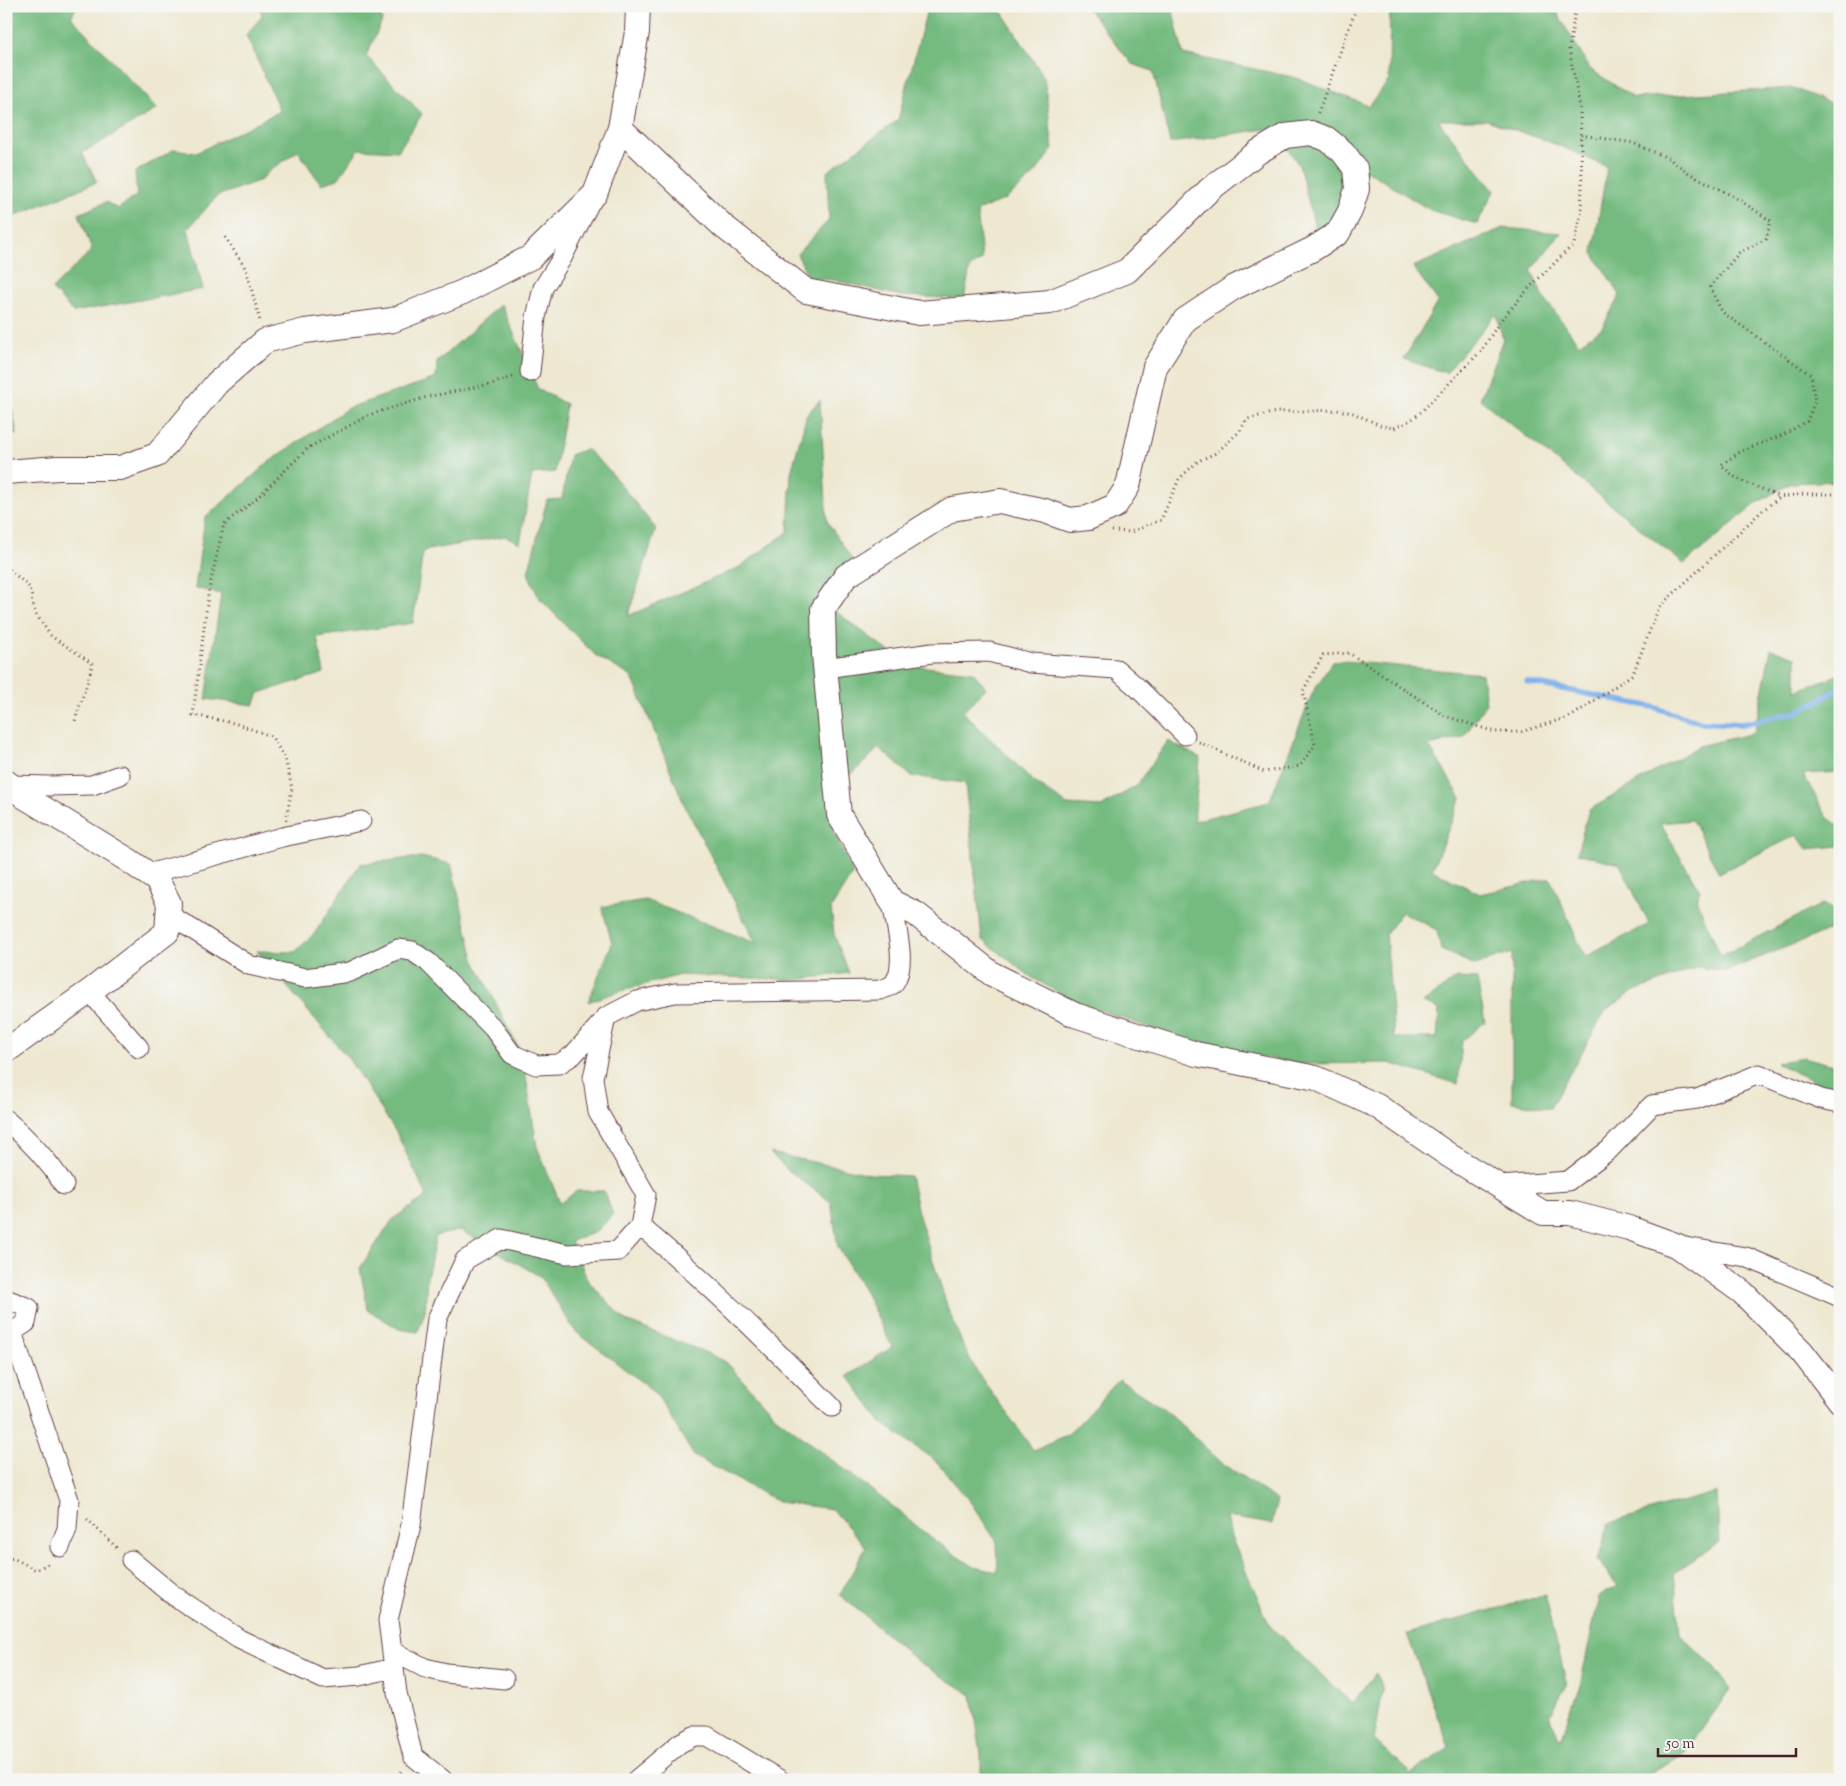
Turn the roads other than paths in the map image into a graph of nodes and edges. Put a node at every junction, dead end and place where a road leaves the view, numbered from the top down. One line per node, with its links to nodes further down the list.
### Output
1 (638, 6): 2 (street)
2 (620, 128): 3 (street); 6 (street)
3 (595, 194): 4 (street); 5 (street)
4 (530, 372)
5 (6, 472)
6 (825, 668): 7 (street); 12 (street)
7 (1185, 735)
8 (120, 775): 9 (street)
9 (8, 784): 11 (street)
10 (361, 821): 11 (street)
11 (148, 874): 13 (street)
12 (892, 902): 15 (street); 21 (street)
13 (168, 914): 14 (street); 15 (street)
14 (90, 992): 16 (street); 17 (street)
15 (606, 1017): 22 (street)
16 (139, 1048)
17 (6, 1051)
18 (1840, 1103): 21 (street)
19 (6, 1120): 20 (street)
20 (64, 1184)
21 (1500, 1186): 23 (street)
22 (640, 1226): 28 (street); 31 (street)
23 (1678, 1246): 24 (street); 27 (street)
24 (1840, 1297)
25 (6, 1299): 26 (street)
26 (9, 1332): 29 (street)
27 (1840, 1401)
28 (832, 1408)
29 (60, 1547)
30 (131, 1560): 31 (street)
31 (393, 1660): 32 (street); 33 (street)
32 (504, 1679)
33 (443, 1780)
34 (636, 1780): 35 (street)
35 (780, 1780)

